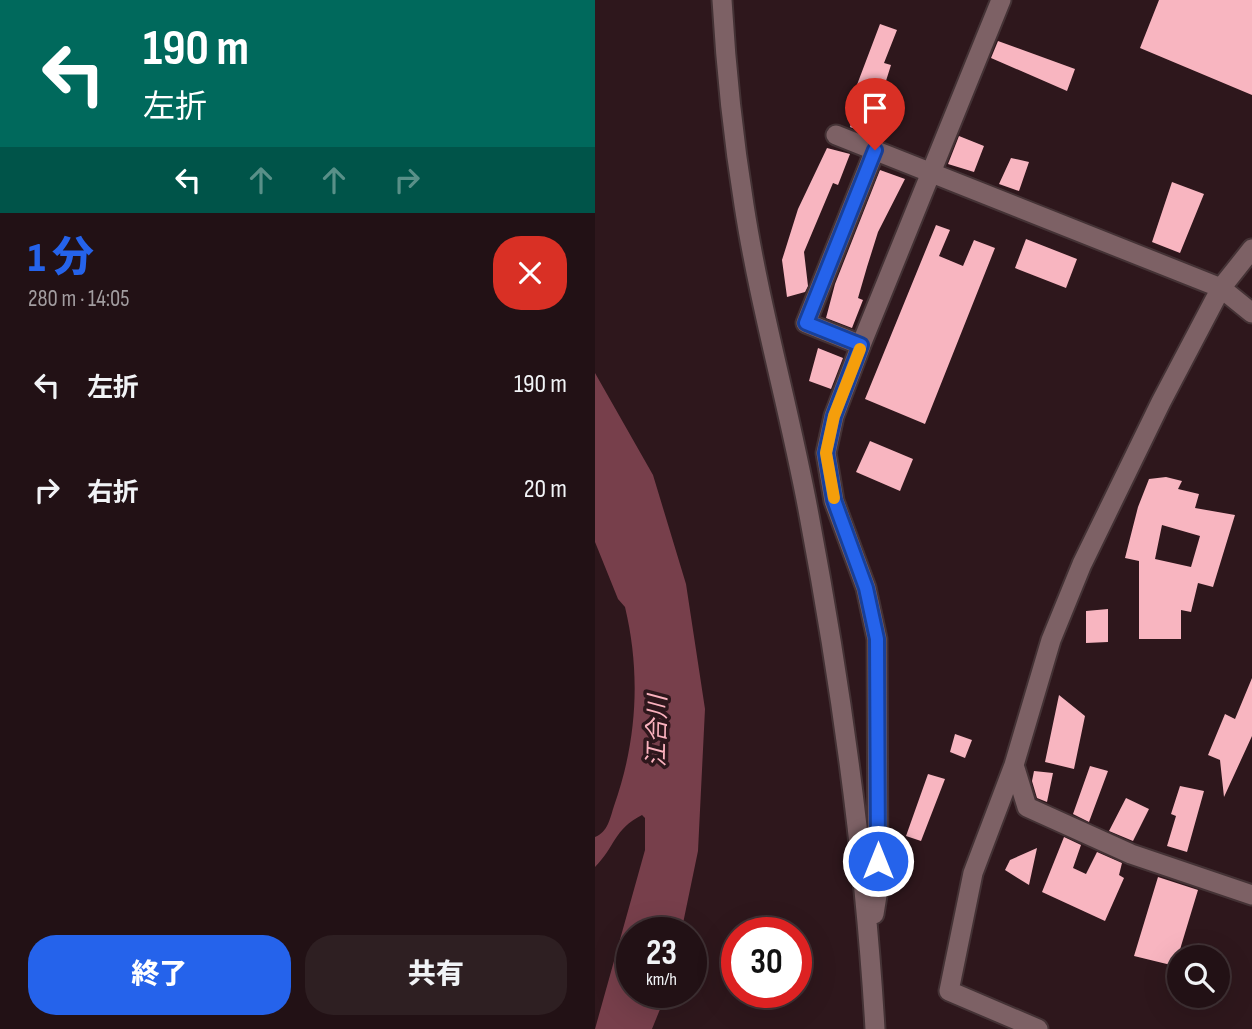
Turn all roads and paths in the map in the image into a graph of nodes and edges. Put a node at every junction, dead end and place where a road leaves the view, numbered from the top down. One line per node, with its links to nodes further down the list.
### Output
1 (722, 0): 12 (street)
2 (1001, 0): 5 (street)
3 (836, 135): 4 (street)
4 (875, 150): 5 (street); 9 (street)
5 (933, 172): 7 (street); 9 (street)
6 (1252, 249): 7 (street)
7 (1221, 288): 8 (street); 10 (street)
8 (1252, 313)
9 (861, 345): 12 (street)
10 (1014, 765): 11 (street); 14 (street)
11 (1252, 895)
12 (870, 939): 13 (street)
13 (875, 1029)
14 (1038, 1029)

